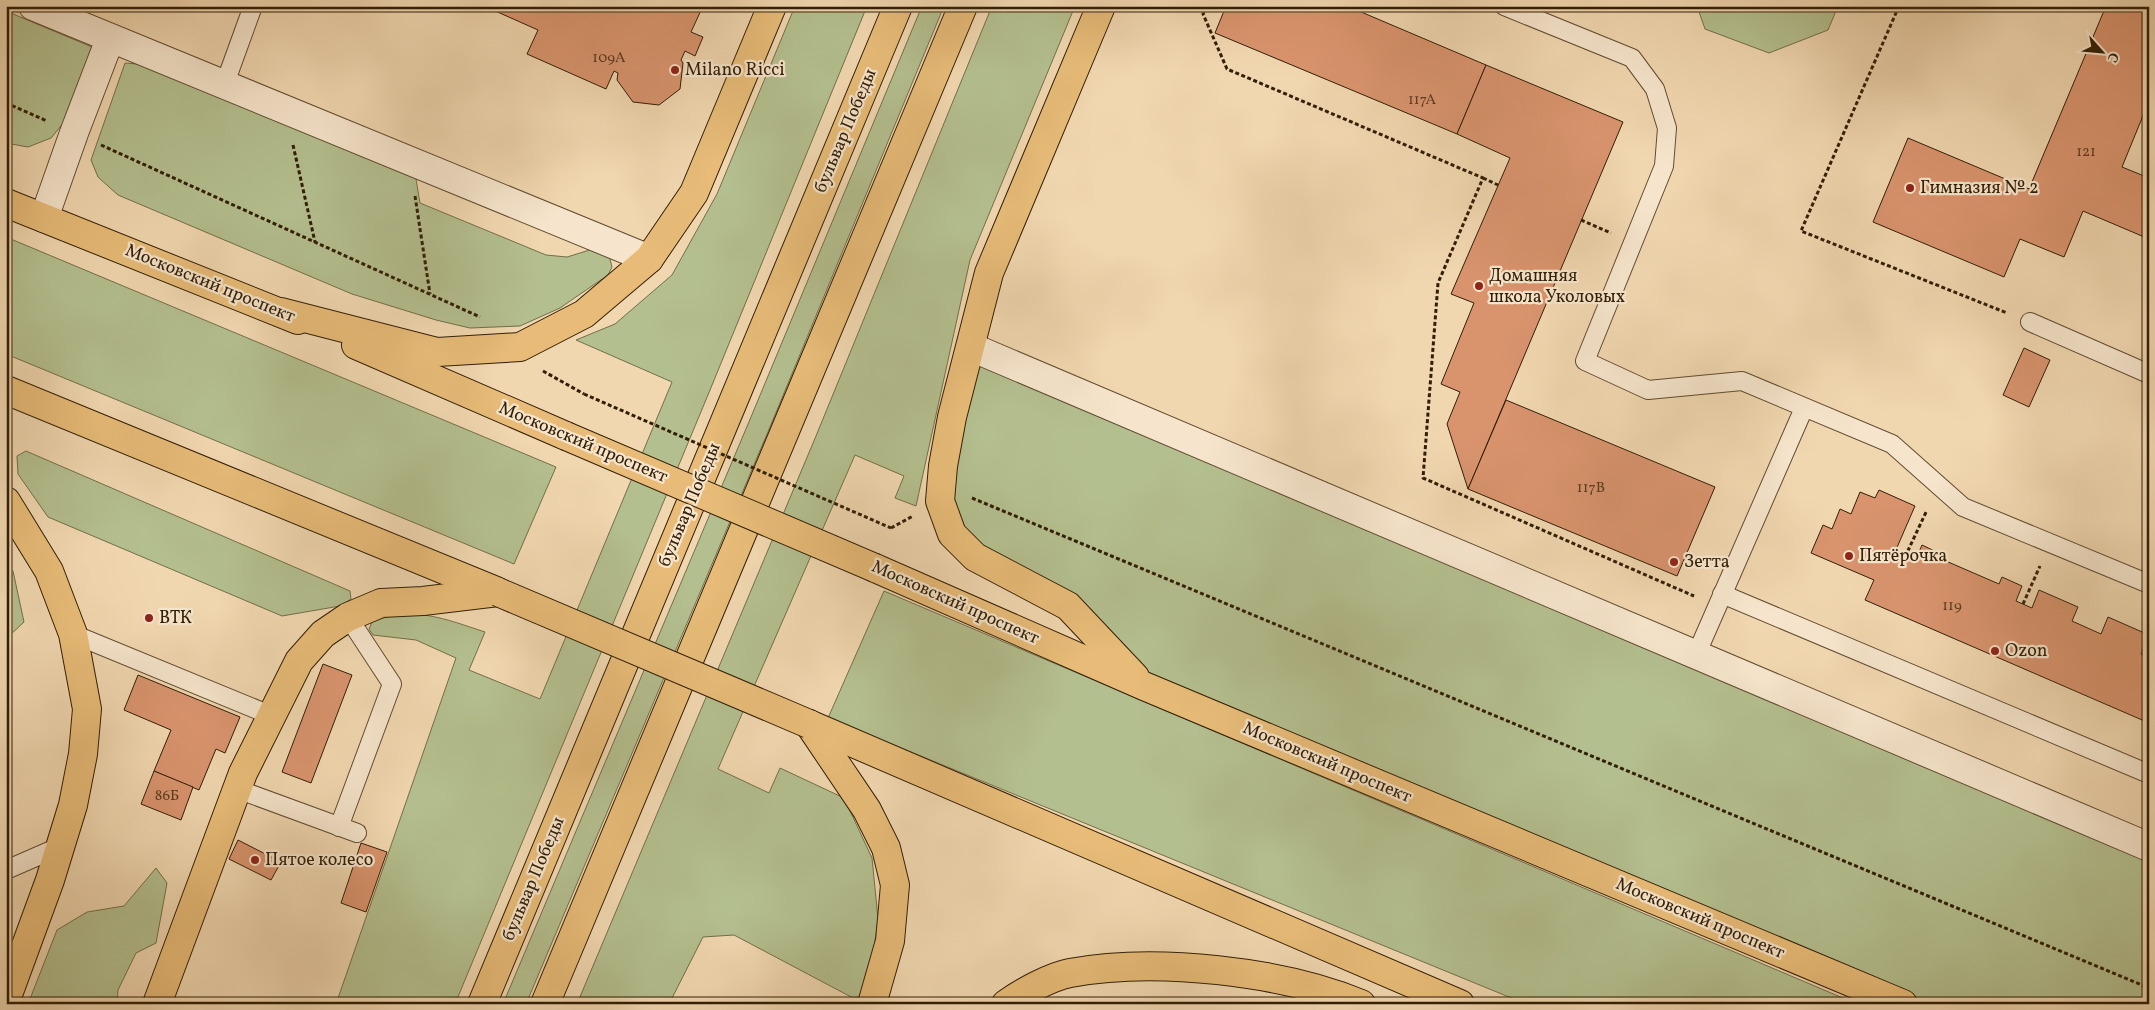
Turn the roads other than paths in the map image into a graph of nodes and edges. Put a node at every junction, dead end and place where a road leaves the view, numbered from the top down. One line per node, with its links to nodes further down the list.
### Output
1 (33, 6): 8 (street)
2 (253, 6): 9 (lane)
3 (772, 6): 12 (main road)
4 (898, 6): 38 (main road, бульвар Победы)
5 (964, 6): 39 (main road)
6 (1100, 6): 15 (main road)
7 (1504, 6): 18 (lane)
8 (110, 39): 9 (street); 11 (street)
9 (224, 86): 12 (street)
10 (6, 203): 11 (main road, Московский проспект)
11 (44, 218): 13 (main road, Московский проспект)
12 (649, 259): 13 (main road)
13 (281, 312): 26 (main road, Московский проспект, bridge)
14 (2030, 322): 16 (lane)
15 (970, 347): 25 (street); 26 (main road)
16 (2149, 374)
17 (6, 390): 21 (main road)
18 (1804, 408): 20 (lane); 22 (lane)
19 (6, 500): 24 (main road)
20 (2149, 584)
21 (498, 592): 23 (main road); 28 (main road, bridge)
22 (1719, 600): 25 (lane); 29 (lane)
23 (348, 617): 27 (main road); 31 (lane)
24 (73, 634): 27 (lane); 33 (main road)
25 (1696, 655): 34 (street)
26 (1144, 686): 44 (main road, Московский проспект)
27 (270, 715): 30 (main road)
28 (809, 724): 40 (main road); 43 (main road)
29 (2149, 774)
30 (237, 789): 31 (lane); 37 (main road)
31 (339, 827): 32 (lane)
32 (357, 833)
33 (61, 846): 35 (lane); 36 (main road)
34 (2149, 847)
35 (6, 870)
36 (6, 1000)
37 (156, 1004)
38 (482, 1004)
39 (545, 1004)
40 (872, 1004)
41 (1006, 1004): 42 (main road)
42 (1361, 1004)
43 (1460, 1004)
44 (1903, 1004)

